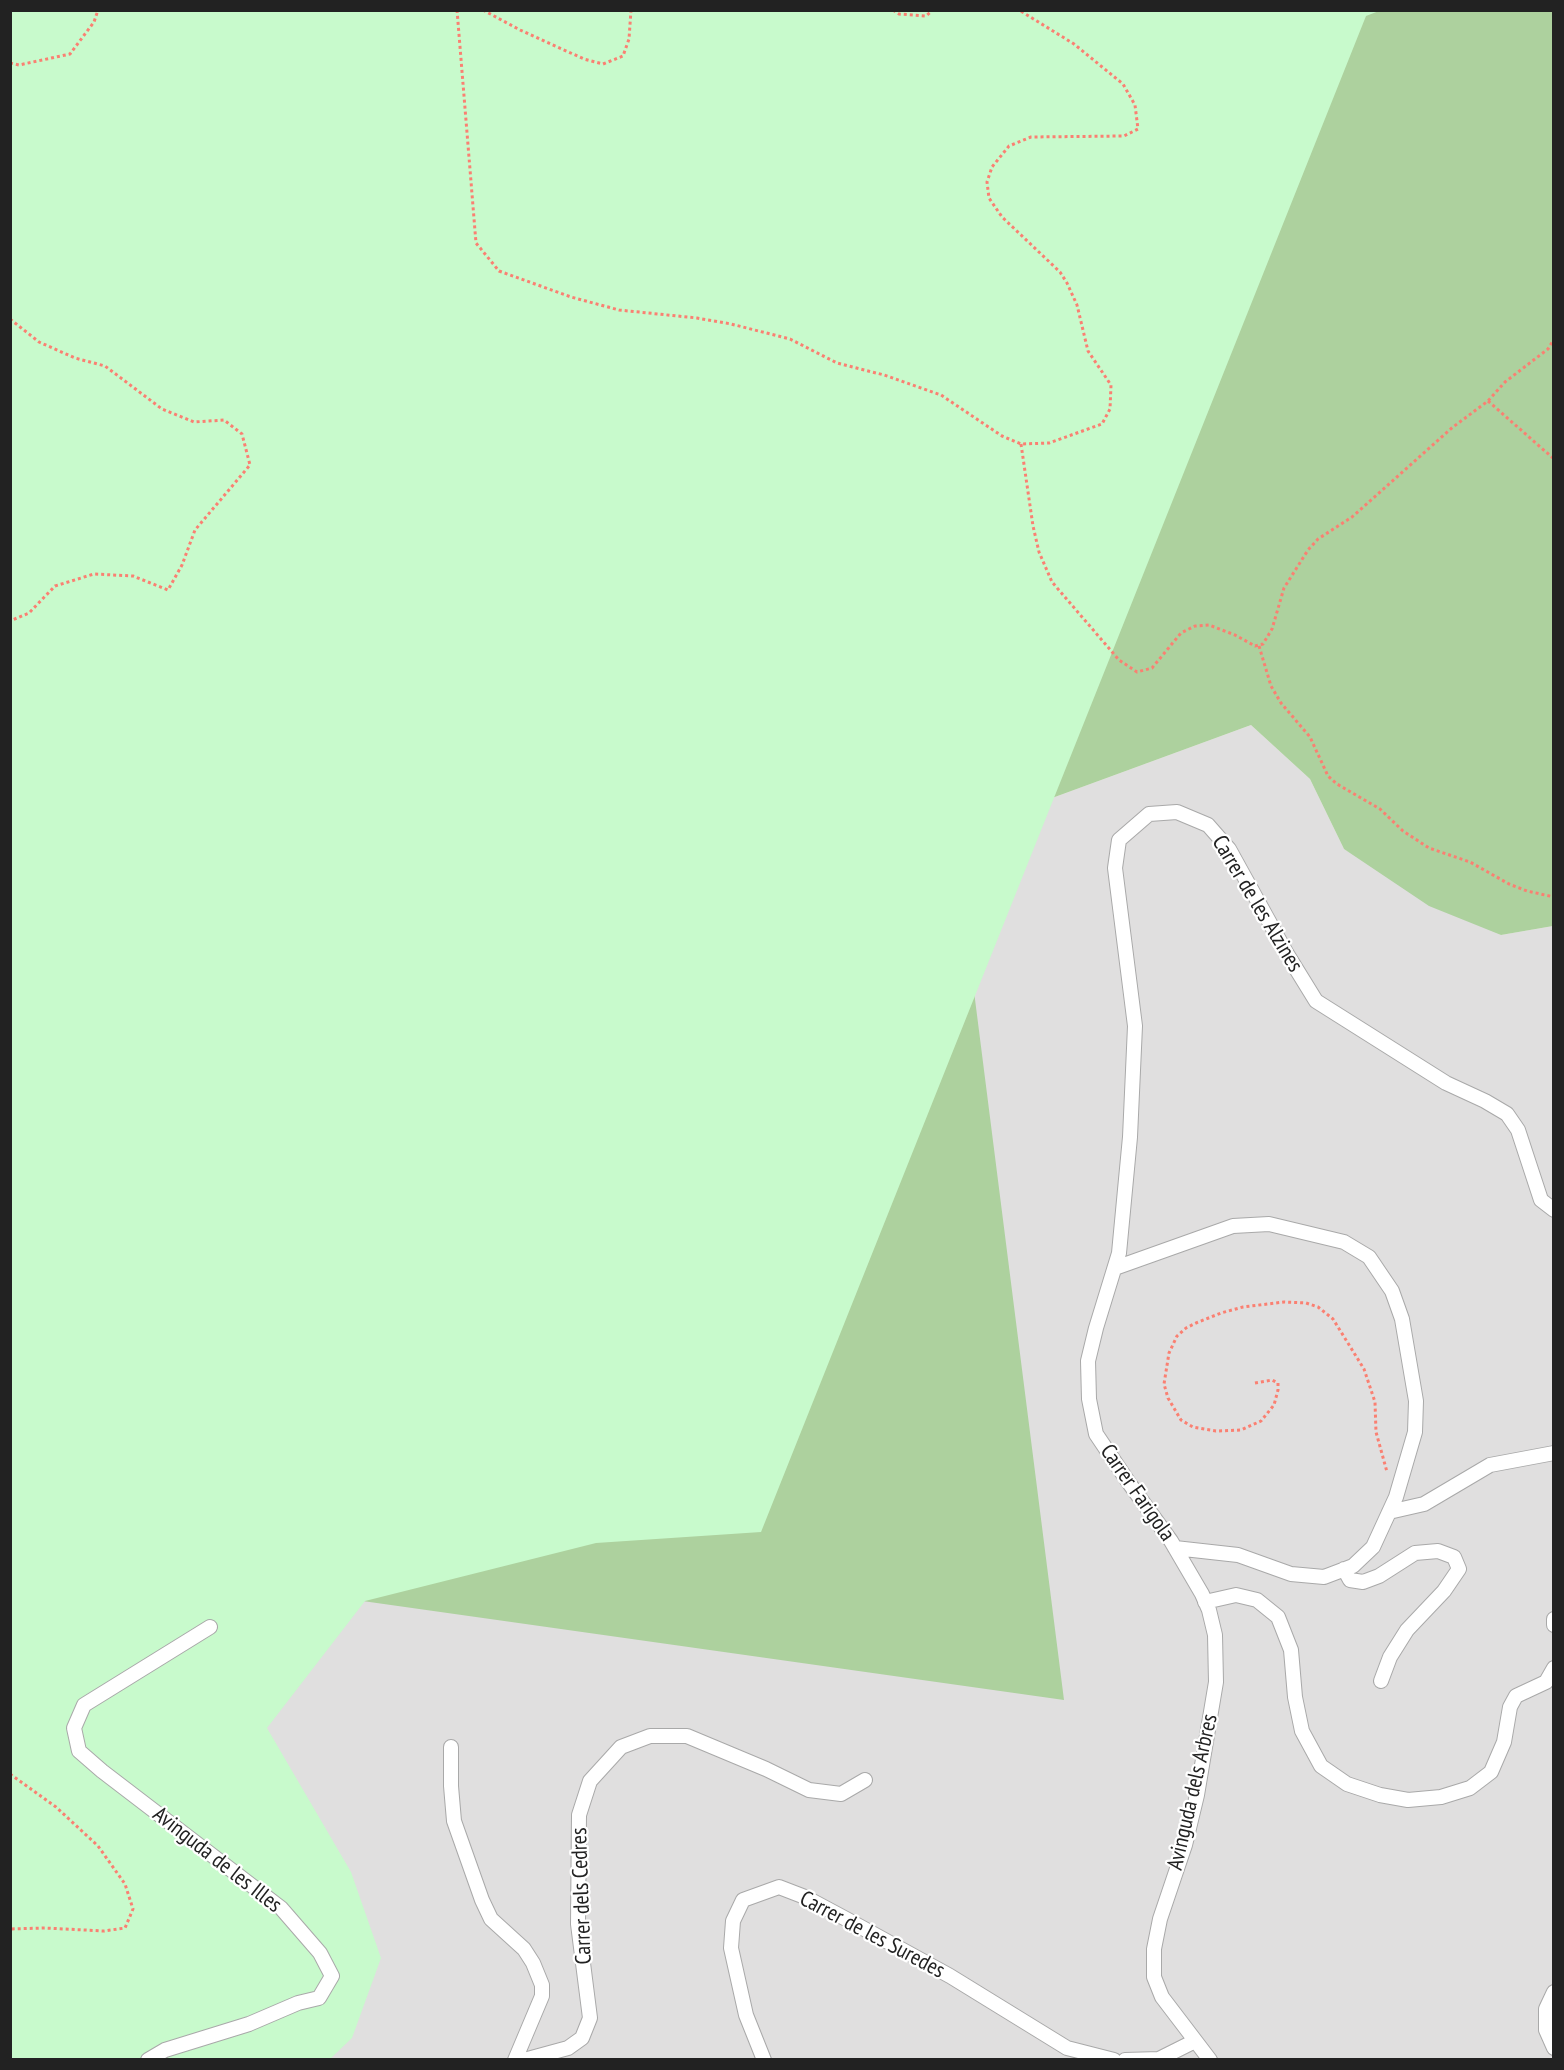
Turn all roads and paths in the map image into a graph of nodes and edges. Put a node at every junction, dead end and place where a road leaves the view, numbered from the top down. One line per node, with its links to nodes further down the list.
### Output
1 (98, 10): 8 (path)
2 (458, 10): 12 (path)
3 (483, 10): 4 (path)
4 (631, 10)
5 (893, 10): 6 (path)
6 (933, 10)
7 (1019, 10): 12 (path)
8 (10, 63)
9 (10, 319): 14 (path)
10 (1554, 339): 11 (path)
11 (1488, 401): 13 (path); 15 (path)
12 (1022, 444): 15 (path)
13 (1554, 459)
14 (10, 621)
15 (1259, 646): 16 (path)
16 (1554, 897)
17 (1554, 1210): 18 (street, Carrer de les Alzines)
18 (1115, 1268): 21 (street, Carrer Farigola); 23 (street, Carrer Farigola)
19 (1256, 1383): 21 (path)
20 (1554, 1453): 22 (street)
21 (1399, 1488): 22 (street, Carrer Farigola)
22 (1389, 1512): 24 (street, Carrer Farigola)
23 (1175, 1548): 24 (street, Carrer Farigola); 25 (street, Avinguda dels Arbres)
24 (1344, 1569): 30 (street)
25 (1205, 1602): 29 (street); 36 (street, Avinguda dels Arbres)
26 (1554, 1619): 27 (street)
27 (1554, 1625)
28 (210, 1627): 38 (street, Avinguda de les Illes)
29 (1554, 1668)
30 (1381, 1681)
31 (451, 1747): 39 (street)
32 (10, 1774): 34 (path)
33 (865, 1780): 40 (street, Carrer dels Cedres)
34 (10, 1929)
35 (1554, 1992): 37 (street)
36 (1195, 2041): 43 (street); 44 (street, Avinguda dels Arbres)
37 (1554, 2048)
38 (148, 2060)
39 (515, 2060)
40 (524, 2060)
41 (764, 2060): 42 (street, Carrer de les Suredes)
42 (1114, 2060)
43 (1125, 2060)
44 (1210, 2060)

